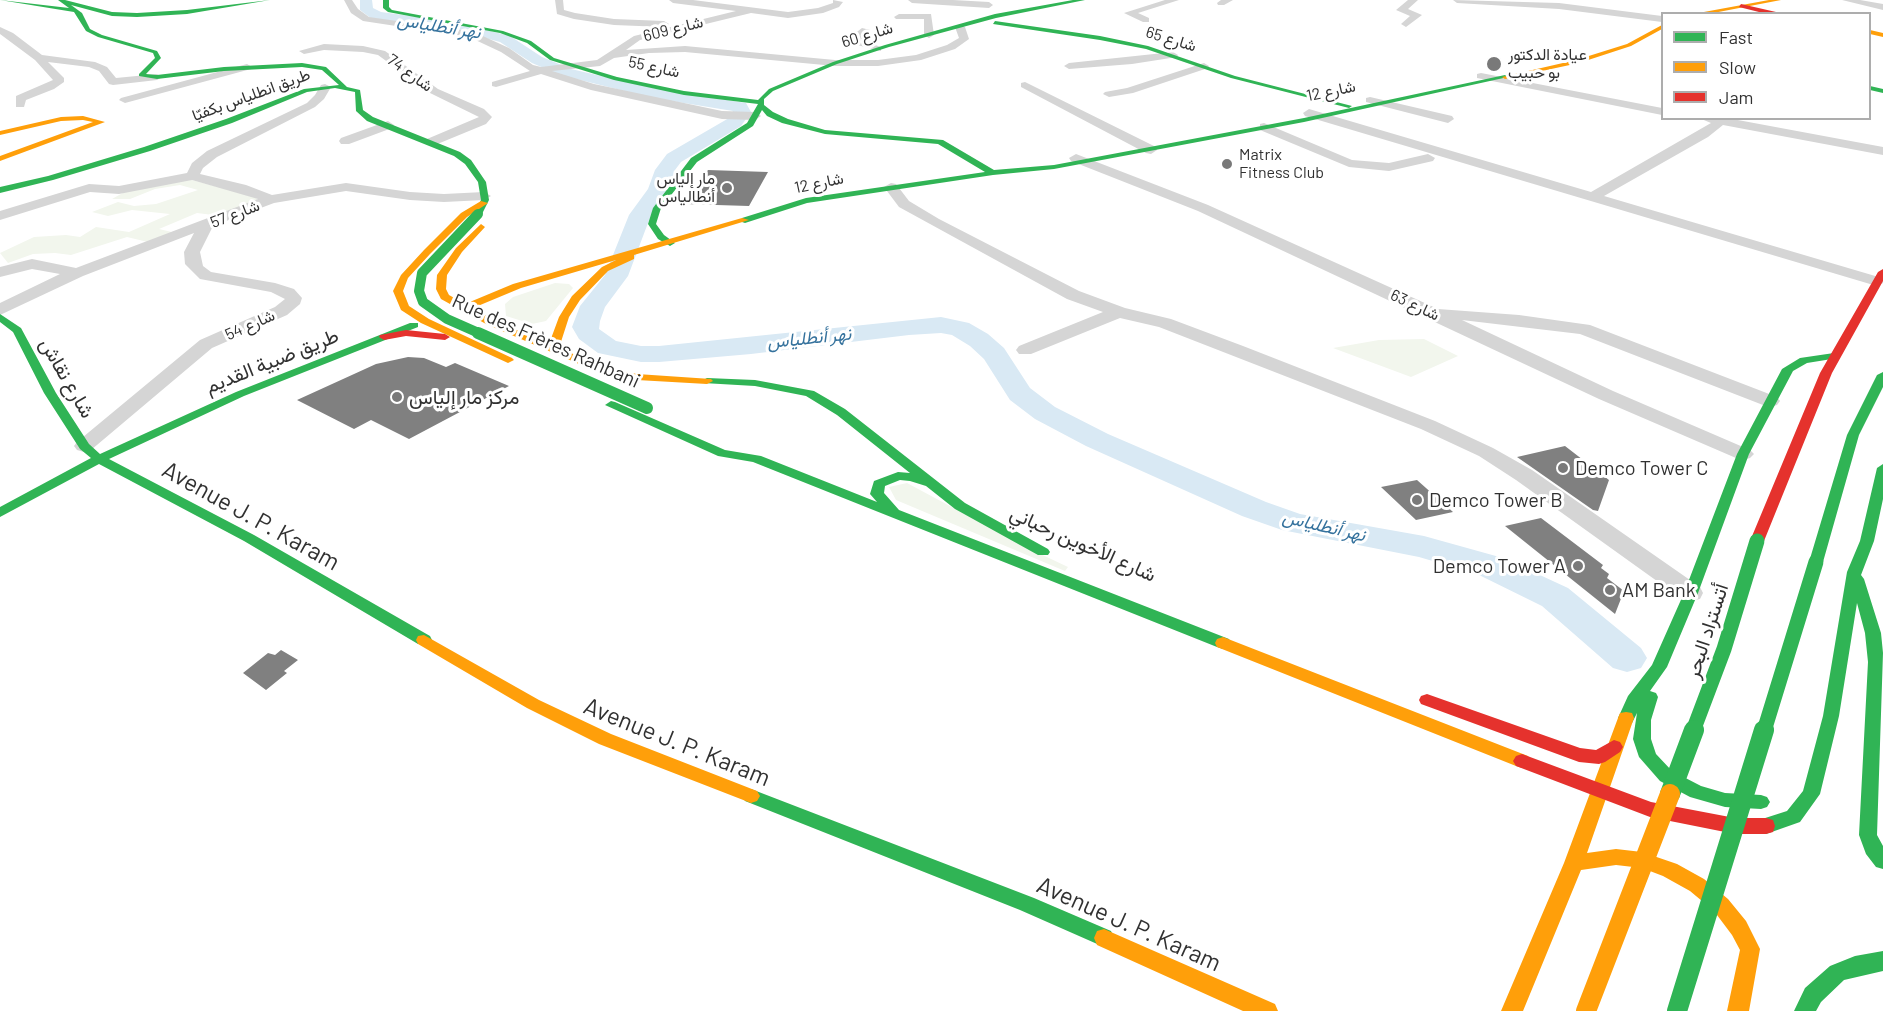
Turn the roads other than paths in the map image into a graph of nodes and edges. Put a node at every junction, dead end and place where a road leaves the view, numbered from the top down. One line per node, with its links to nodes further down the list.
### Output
1 (0, 0): 22 (main road)
2 (255, 0): 22 (main road)
3 (267, 0): 29 (main road)
4 (348, 0): 34 (street)
5 (386, 0): 51 (main road, شارع 55)
6 (560, 0): 31 (street)
7 (673, 0): 16 (street)
8 (912, 0): 24 (street)
9 (1082, 0): 24 (main road, شارع 60)
10 (1175, 0): 32 (street)
11 (1414, 0): 35 (street)
12 (1457, 0): 33 (street)
13 (1778, 0): 19 (main road)
14 (1846, 0): 21 (street)
15 (62, 1): 22 (main road)
16 (689, 2): 20 (street); 23 (street)
17 (814, 2): 18 (street)
18 (836, 3): 23 (street)
19 (1735, 3): 25 (main road); 26 (main road); 27 (main road)
20 (663, 7)
21 (1883, 8)
22 (83, 10): 29 (main road); 42 (main road)
23 (751, 10): 36 (street, شارع 609)
24 (988, 10): 37 (main road, شارع 60); 48 (main road, شارع 65)
25 (1690, 12)
26 (1702, 12)
27 (1769, 12)
28 (631, 13): 31 (street)
29 (124, 15): 42 (main road)
30 (899, 17): 41 (street)
31 (595, 20): 36 (street)
32 (1146, 20)
33 (1660, 23): 43 (main road, شارع 12)
34 (404, 24): 40 (street); 55 (street)
35 (1406, 24)
36 (689, 25): 47 (street, شارع 609)
37 (960, 27): 41 (main road, شارع 60); 50 (street)
38 (0, 30): 49 (street)
39 (865, 30): 44 (street)
40 (384, 31)
41 (929, 35): 44 (main road, شارع 60)
42 (100, 36): 56 (main road)
43 (1623, 44): 45 (main road); 57 (main road, شارع 12); 57 (main road, شارع 12)
44 (877, 49): 50 (main road, شارع 60)
45 (1652, 49)
46 (304, 51): 78 (street, شارع 74)
47 (614, 55): 50 (street); 51 (street, شارع 609)
48 (1173, 55): 52 (street); 53 (main road, شارع 65)
49 (39, 58): 56 (street); 65 (street)
50 (835, 63): 67 (main road, شارع 60)
51 (582, 66): 55 (street, شارع 609); 67 (main road, شارع 55); 67 (main road)
52 (1069, 66)
53 (1204, 66): 62 (street); 66 (main road, شارع 65)
54 (247, 67): 56 (main road); 60 (main road); 63 (street)
55 (546, 70): 58 (street, شارع 609); 67 (street)
56 (157, 77)
57 (1495, 80): 64 (main road, شارع 12); 68 (street)
58 (496, 84)
59 (1025, 85): 79 (street)
60 (344, 86): 61 (main road, طريق انطلياس بكفيّا); 73 (main road)
61 (325, 87): 85 (street); 87 (main road, طريق انطلياس بكفيّا)
62 (1109, 94)
63 (126, 100)
64 (1374, 101): 66 (main road, شارع 12); 70 (street)
65 (20, 105)
66 (1351, 106): 69 (main road, شارع 12); 69 (main road, شارع 12)
67 (756, 110): 84 (main road); 93 (main road)
68 (1661, 112)
69 (1317, 115): 74 (main road, شارع 12); 75 (street); 75 (street); 79 (main road, شارع 12)
70 (1448, 119)
71 (1716, 120): 72 (street)
72 (1721, 121): 80 (street); 88 (street)
73 (388, 125): 77 (street); 78 (main road)
74 (1264, 128): 79 (main road, شارع 12); 81 (street)
75 (1364, 129): 88 (street)
76 (0, 133): 82 (main road)
77 (345, 141)
78 (431, 142): 90 (main road)
79 (1147, 147): 83 (main road, شارع 12)
80 (1883, 152)
81 (1428, 158)
82 (0, 159)
83 (1080, 160): 84 (main road, شارع 12); 101 (street, شارع 63)
84 (996, 172): 86 (main road, شارع 12)
85 (192, 176): 89 (street); 91 (street)
86 (891, 187): 93 (main road, شارع 12); 100 (street)
87 (0, 190)
88 (1594, 196): 97 (street)
89 (271, 200): 90 (street, شارع 57); 92 (street, شارع 57)
90 (482, 204): 99 (main road, Rue des Frères Rahbani); 102 (main road); 114 (main road, Rue des Frères Rahbani, bridge)
91 (0, 216)
92 (207, 224): 96 (street, شارع 57); 111 (street, شارع 54)
93 (670, 243): 94 (main road, شارع 12)
94 (612, 262): 99 (main road, طريق ضبية القديم); 105 (main road)
95 (0, 272): 96 (street)
96 (77, 273): 98 (street, شارع 57)
97 (1879, 276): 107 (main road, أتستراد البحر)
98 (3, 308): 111 (main road, شارع نقاش)
99 (465, 308): 102 (main road, طريق ضبية القديم); 105 (main road, Rue des Frères Rahbani)
100 (1119, 312): 106 (street); 127 (street)
101 (1431, 312): 109 (street); 112 (street, شارع 63)
102 (424, 321): 103 (main road, طريق ضبية القديم); 104 (main road)
103 (384, 337): 104 (main road); 113 (main road, طريق ضبية القديم)
104 (475, 345): 114 (main road)
105 (553, 349): 110 (main road, شارع الأخوين رحباني)
106 (1025, 350)
107 (1834, 356): 109 (main road); 140 (main road, أتستراد البحر, bridge)
108 (1883, 376): 141 (main road, bridge)
109 (1770, 401): 112 (main road)
110 (877, 441): 115 (main road); 119 (main road, شارع الأخوين رحباني)
111 (84, 446): 113 (main road, شارع نقاش)
112 (1743, 454): 127 (main road)
113 (99, 459): 120 (main road, طريق ضبية القديم); 121 (main road, طريق ضبية القديم); 138 (main road, Avenue J. P. Karam)
114 (756, 459): 118 (main road, شارع الأخوين رحباني)
115 (874, 460)
116 (1883, 468): 124 (main road)
117 (854, 480): 118 (main road)
118 (818, 483): 122 (main road, شارع الأخوين رحباني)
119 (927, 483): 122 (main road); 125 (main road, شارع الأخوين رحباني)
120 (0, 502)
121 (0, 513)
122 (894, 513): 133 (main road, شارع الأخوين رحباني)
123 (1883, 530): 124 (main road)
124 (1867, 541): 126 (main road)
125 (1053, 556)
126 (1854, 572): 130 (main road); 135 (main road)
127 (1691, 593): 128 (main road)
128 (1659, 667): 131 (main road); 134 (main road)
129 (1410, 694): 131 (main road)
130 (1831, 716): 132 (main road); 133 (main road, شارع الأخوين رحباني)
131 (1614, 747): 133 (main road)
132 (1800, 778)
133 (1600, 792): 136 (main road)
134 (1772, 802)
135 (1883, 861)
136 (1574, 863): 139 (main road); 142 (main road)
137 (1883, 961): 143 (main road)
138 (1267, 1011)
139 (1512, 1011)
140 (1586, 1011)
141 (1677, 1011)
142 (1738, 1011)
143 (1805, 1011)

